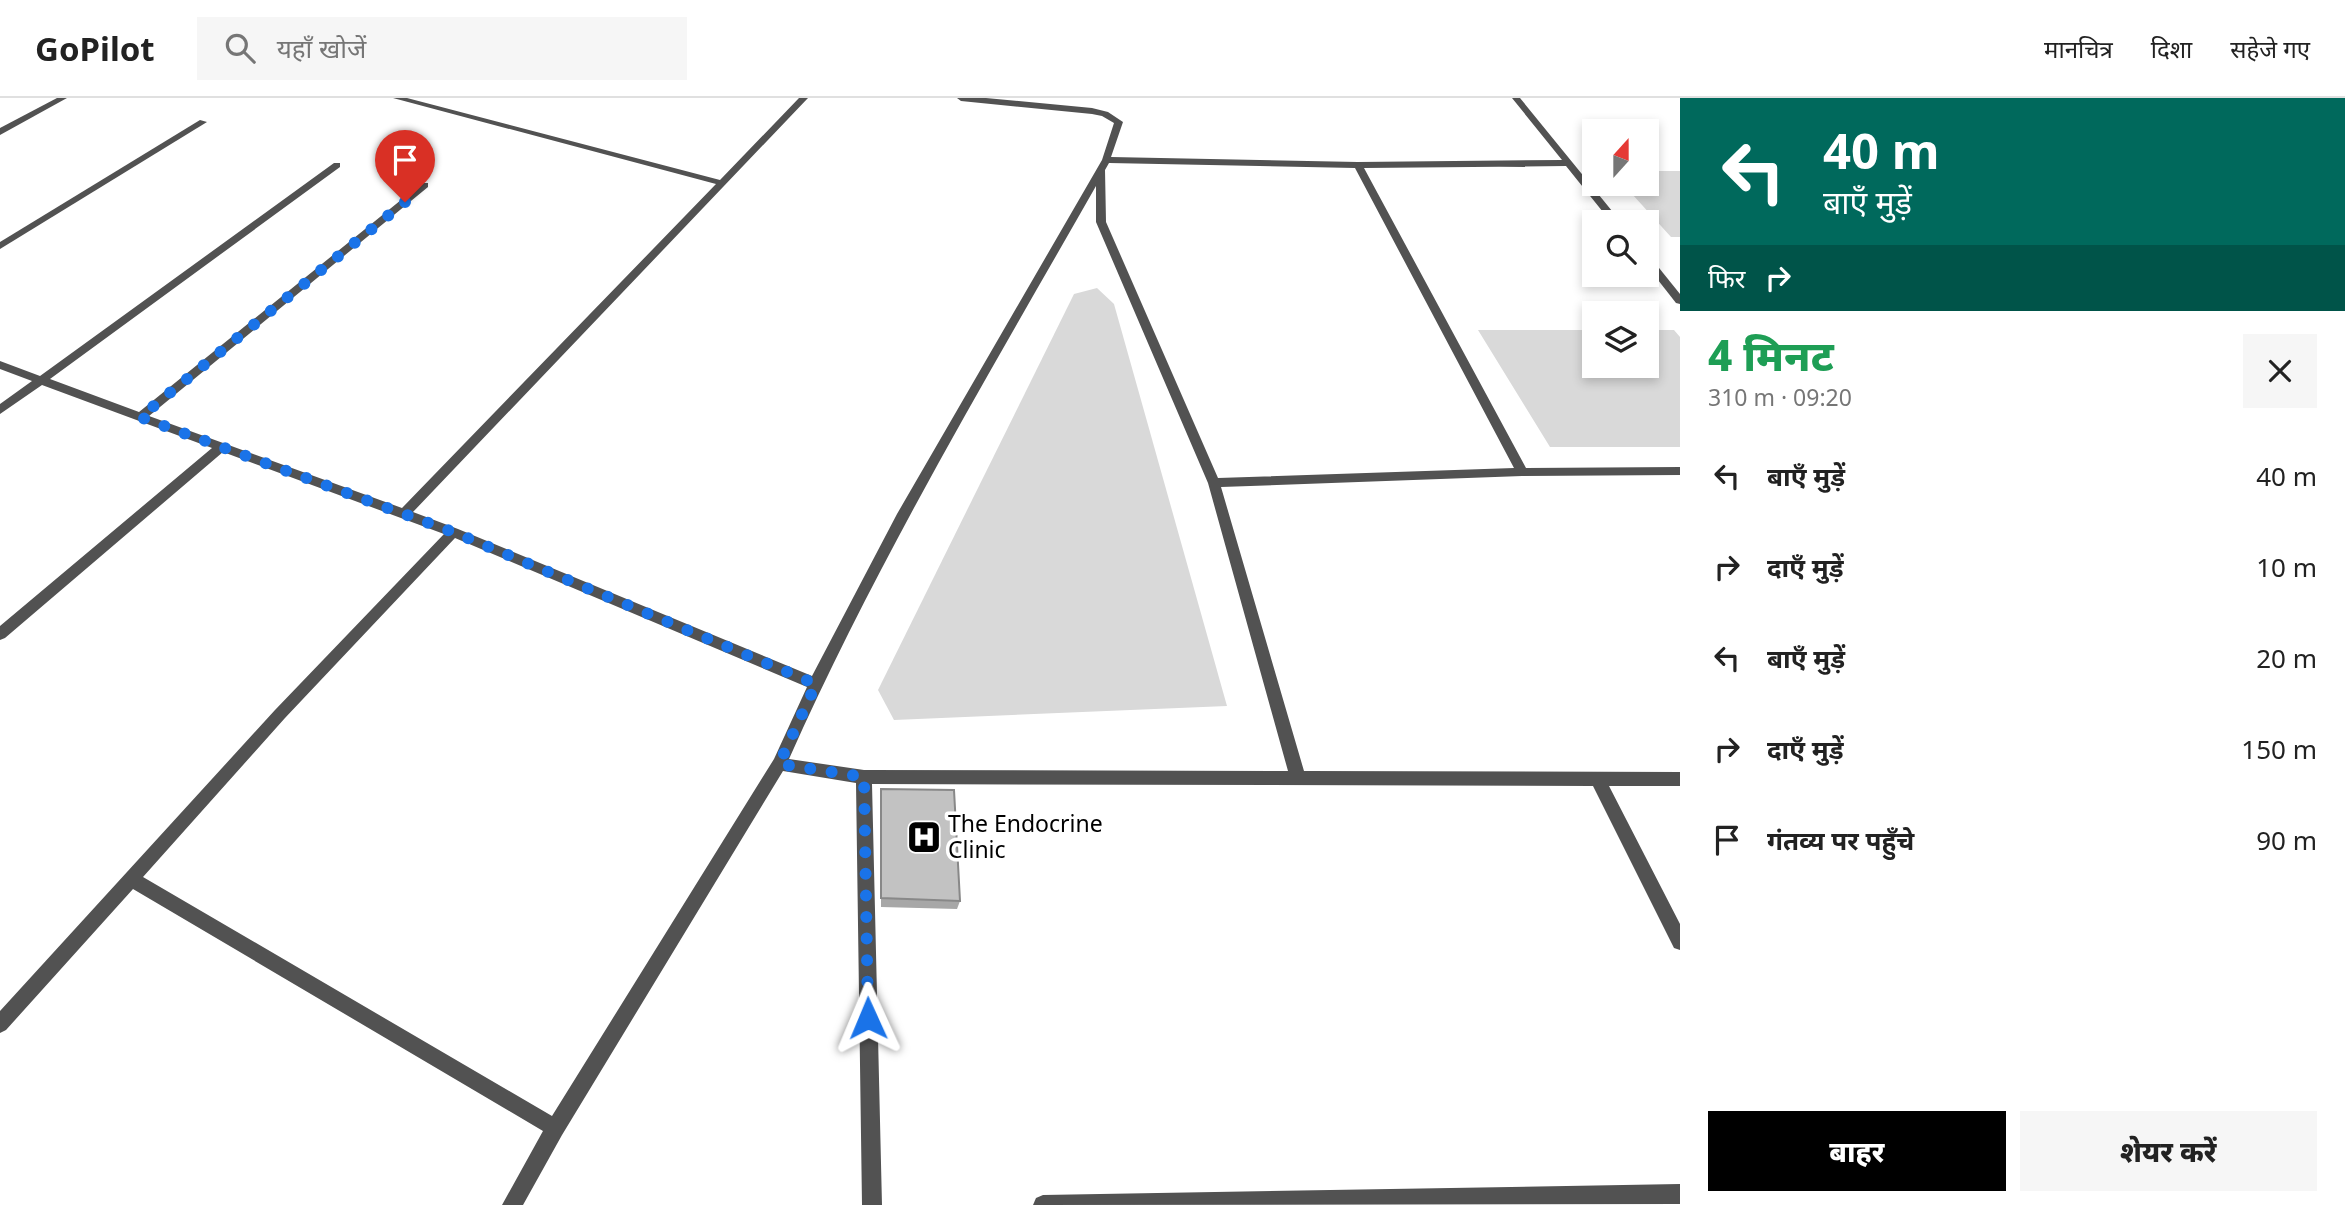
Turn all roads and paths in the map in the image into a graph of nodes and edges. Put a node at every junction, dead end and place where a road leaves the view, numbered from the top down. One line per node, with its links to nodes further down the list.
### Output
1 (63, 98): 7 (street)
2 (397, 98): 12 (street)
3 (804, 98): 12 (street)
4 (961, 98): 10 (street)
5 (1516, 98): 8 (street)
6 (203, 122): 15 (street)
7 (0, 132)
8 (1569, 163): 11 (street); 14 (street)
9 (337, 165): 19 (street)
10 (1103, 165): 11 (street); 25 (street); 29 (street)
11 (1358, 165): 24 (street)
12 (723, 183): 26 (street)
13 (425, 186): 21 (street)
14 (1606, 210)
15 (0, 246)
16 (1659, 275): 17 (street)
17 (1680, 301)
18 (0, 365): 19 (street)
19 (43, 380): 20 (street); 21 (street)
20 (0, 410)
21 (140, 417): 22 (street)
22 (221, 447): 26 (street); 28 (street)
23 (1680, 471): 24 (street)
24 (1522, 472): 25 (street)
25 (1214, 483): 32 (street)
26 (404, 514): 27 (street)
27 (453, 532): 29 (street); 35 (street)
28 (0, 634)
29 (816, 684): 30 (street)
30 (779, 764): 31 (street); 38 (street)
31 (864, 777): 32 (street); 41 (street)
32 (1298, 778): 33 (street)
33 (1598, 779): 34 (street); 36 (street)
34 (1680, 779)
35 (131, 879): 37 (street); 38 (street)
36 (1680, 942)
37 (0, 1024)
38 (555, 1128): 40 (street)
39 (1680, 1194): 42 (street)
40 (512, 1205)
41 (872, 1205)
42 (1043, 1205)

